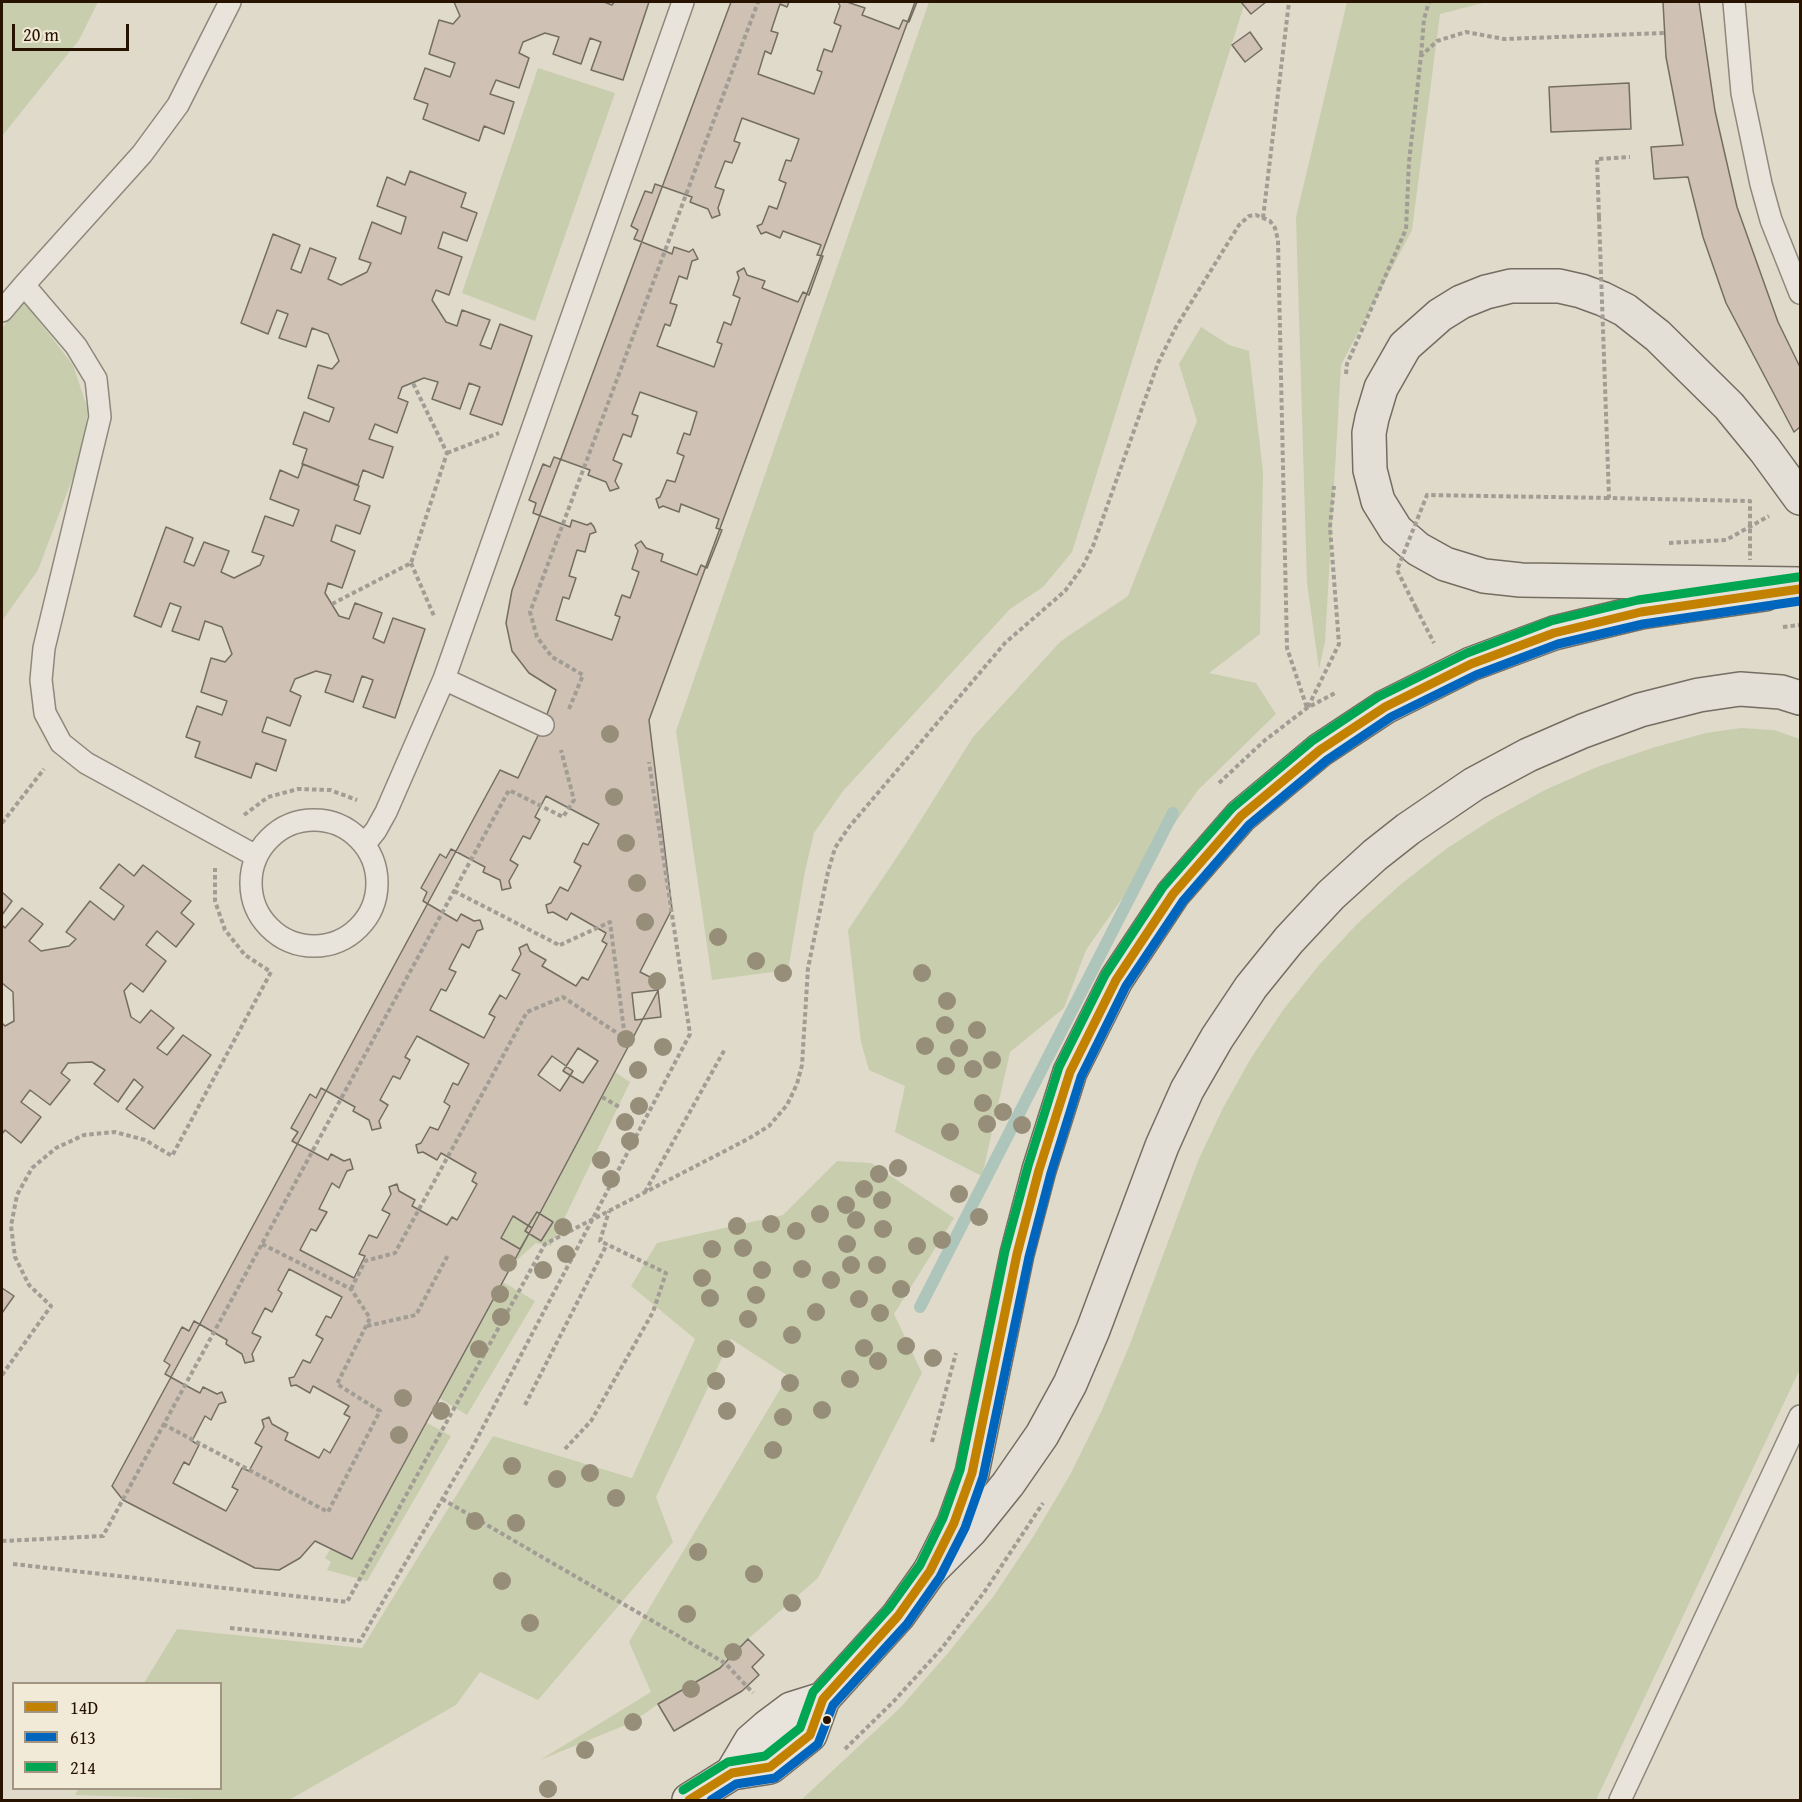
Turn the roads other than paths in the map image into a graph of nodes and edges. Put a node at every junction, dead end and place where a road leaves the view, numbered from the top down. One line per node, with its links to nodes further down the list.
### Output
1 (230, 2): 4 (lane)
2 (683, 2): 10 (lane)
3 (1734, 2): 5 (lane)
4 (24, 285): 6 (lane); 14 (lane)
5 (1800, 293)
6 (2, 311)
7 (1800, 498): 8 (highway)
8 (1800, 584)
9 (1800, 589): 16 (main road)
10 (444, 679): 12 (lane); 13 (lane)
11 (1800, 698): 16 (highway)
12 (543, 725)
13 (364, 844): 14 (lane); 14 (lane)
14 (256, 856)
15 (1800, 1416): 18 (lane)
16 (930, 1571): 17 (main road)
17 (689, 1800)
18 (1620, 1800)

